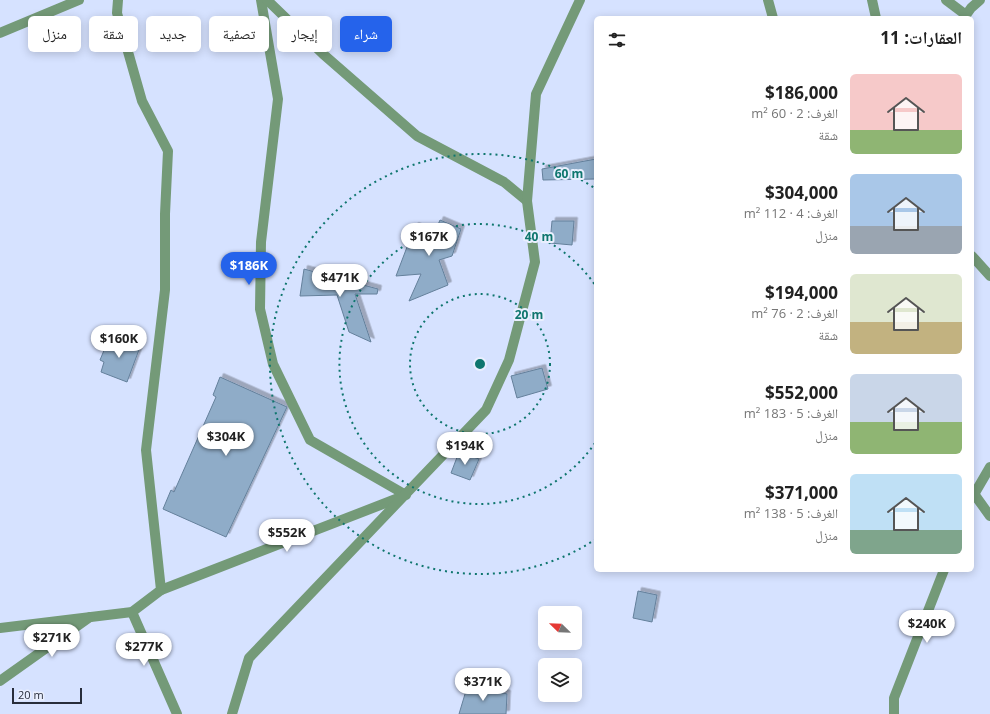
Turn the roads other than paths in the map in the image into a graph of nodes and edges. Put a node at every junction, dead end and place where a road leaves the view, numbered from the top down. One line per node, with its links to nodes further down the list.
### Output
1 (79, 0): 13 (street)
2 (118, 0): 23 (street)
3 (261, 0): 19 (street)
4 (267, 0): 14 (street)
5 (580, 0): 14 (street)
6 (768, 0): 10 (street)
7 (872, 0): 11 (street)
8 (946, 0): 12 (street)
9 (980, 0): 12 (street)
10 (772, 16)
11 (876, 16)
12 (965, 16)
13 (0, 33)
14 (527, 201): 19 (street)
15 (974, 258): 16 (street)
16 (990, 276)
17 (990, 467): 18 (street)
18 (974, 492)
19 (406, 495): 23 (street); 29 (street)
20 (974, 495): 21 (street)
21 (990, 516)
22 (943, 572): 30 (street)
23 (161, 590): 24 (street)
24 (132, 612): 25 (street); 28 (street)
25 (91, 617): 26 (street); 27 (street)
26 (0, 628)
27 (0, 681)
28 (178, 714)
29 (232, 714)
30 (894, 714)

